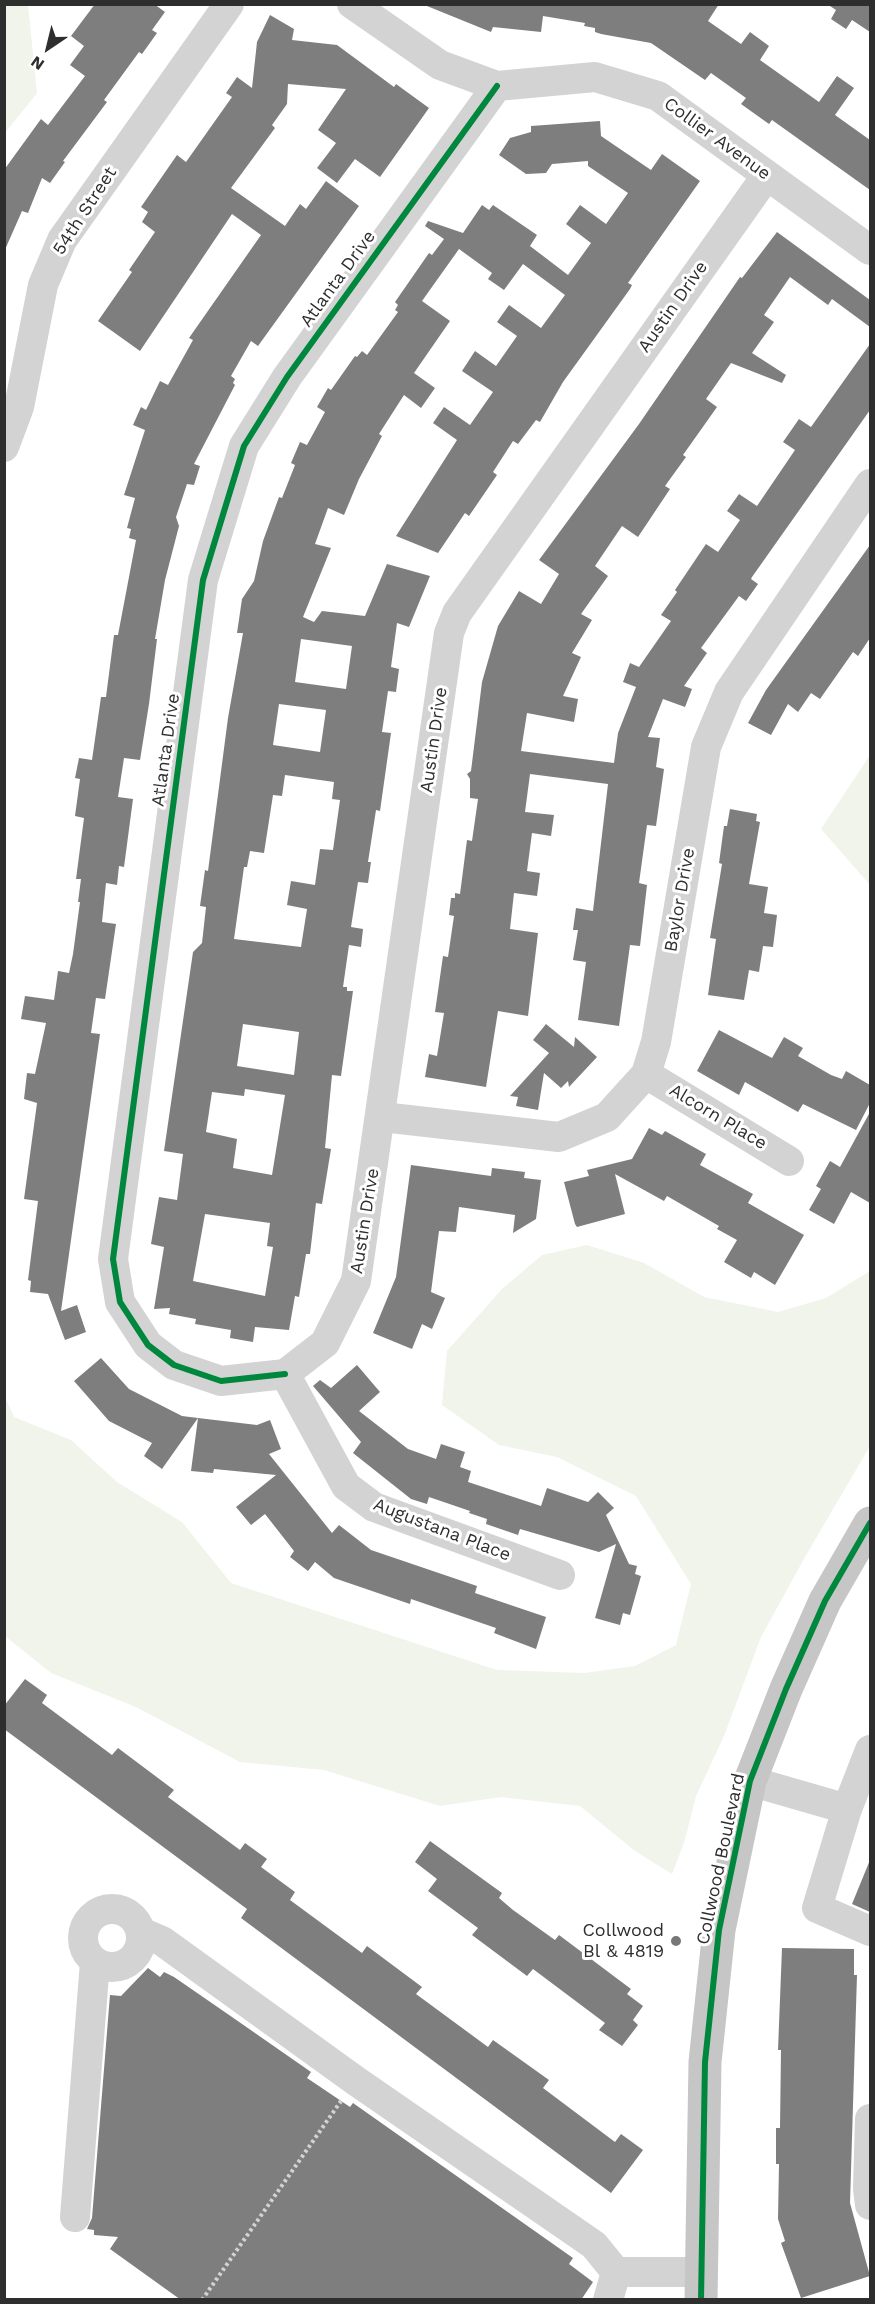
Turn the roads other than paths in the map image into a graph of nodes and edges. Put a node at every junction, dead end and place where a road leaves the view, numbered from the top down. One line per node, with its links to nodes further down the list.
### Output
1 (229, 4): 6 (street, 54th Street)
2 (352, 4): 3 (street, Collier Avenue)
3 (497, 86): 4 (street, Collier Avenue); 11 (street, Atlanta Drive)
4 (767, 175): 5 (street, Collier Avenue); 9 (street, Austin Drive)
5 (870, 250)
6 (4, 447)
7 (870, 484): 8 (street, Baylor Drive)
8 (646, 1074): 9 (street, Baylor Drive); 10 (street, Alcorn Place)
9 (382, 1117): 11 (street, Austin Drive)
10 (789, 1161)
11 (285, 1374): 13 (street, Augustana Place)
12 (870, 1523): 15 (main road, Collwood Boulevard)
13 (560, 1575)
14 (870, 1750): 16 (street)
15 (750, 1781): 16 (street); 24 (main road, Collwood Boulevard)
16 (847, 1809): 17 (street)
17 (870, 1931)
18 (141, 1932): 19 (street); 19 (street); 23 (street)
19 (95, 1962): 22 (street)
20 (870, 2119): 21 (street)
21 (870, 2205)
22 (75, 2217)
23 (612, 2286): 24 (street)
24 (700, 2286)

